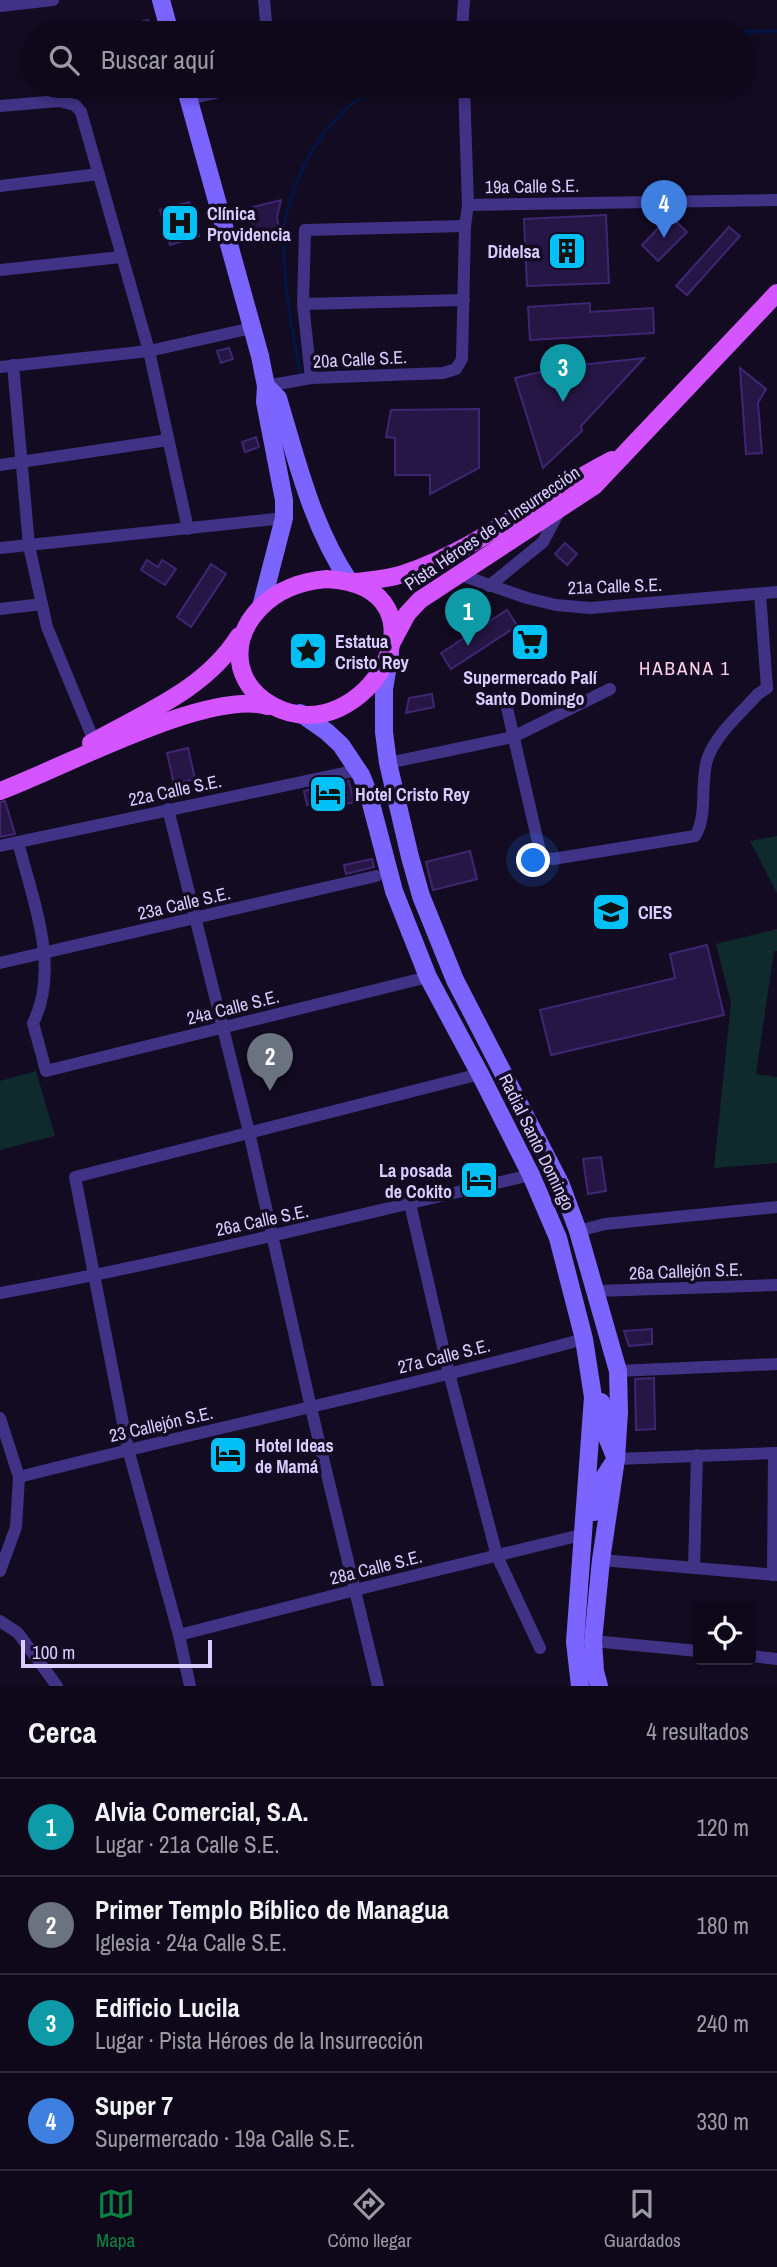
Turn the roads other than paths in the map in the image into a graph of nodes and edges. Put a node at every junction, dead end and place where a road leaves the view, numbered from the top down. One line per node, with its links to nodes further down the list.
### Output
1 (50, 0): 5 (street)
2 (161, 0): 6 (main road)
3 (264, 0): 7 (street)
4 (464, 0): 8 (street)
5 (0, 6)
6 (167, 21)
7 (266, 21)
8 (463, 21)
9 (189, 98): 22 (main road)
10 (464, 98): 15 (street)
11 (0, 106): 12 (street)
12 (99, 174): 13 (street); 17 (street)
13 (0, 186)
14 (777, 200): 15 (street, 19a Calle S.E.)
15 (468, 205): 16 (street, 19a Calle S.E.)
16 (465, 226): 20 (street, 19a Calle S.E.); 21 (street)
17 (121, 257): 18 (street); 23 (street)
18 (0, 271)
19 (777, 293): 29 (main road, Pista Héroes de la Insurrección)
20 (464, 300): 21 (street); 25 (street, 19a Calle S.E.)
21 (303, 304): 26 (street)
22 (252, 328): 23 (street); 27 (main road)
23 (149, 351): 24 (street); 28 (street)
24 (7, 366): 30 (street)
25 (456, 369): 26 (street, 20a Calle S.E.)
26 (312, 378): 27 (street, 20a Calle S.E.)
27 (266, 386): 33 (main road); 38 (main road)
28 (168, 440): 30 (street); 34 (street)
29 (624, 453): 32 (main road, Pista Héroes de la Insurrección); 38 (main road, Pista Héroes de la Insurrección)
30 (22, 463): 31 (street); 35 (street)
31 (0, 465)
32 (561, 508): 37 (main road, Pista Héroes de la Insurrección); 39 (street)
33 (284, 518): 34 (street); 43 (main road)
34 (188, 529): 35 (street)
35 (29, 546): 36 (street); 42 (street)
36 (0, 548)
37 (458, 575): 39 (street, 21a Calle S.E.); 46 (main road, Pista Héroes de la Insurrección)
38 (352, 582): 43 (main road); 46 (main road)
39 (489, 586): 41 (street, 21a Calle S.E.)
40 (777, 592): 41 (street, 21a Calle S.E.)
41 (760, 594): 48 (street)
42 (42, 604): 44 (street); 52 (street)
43 (261, 607): 45 (main road)
44 (0, 609)
45 (249, 622): 50 (main road); 52 (main road)
46 (391, 648): 50 (main road); 53 (main road, Radial Santo Domingo)
47 (610, 689): 51 (street)
48 (772, 689): 51 (street)
49 (504, 695): 51 (street)
50 (292, 712): 54 (main road, Radial Santo Domingo); 55 (main road)
51 (513, 737): 53 (street)
52 (94, 741): 55 (main road)
53 (388, 763): 70 (main road, Radial Santo Domingo)
54 (358, 769): 56 (street, 22a Calle S.E.); 63 (main road, Radial Santo Domingo)
55 (8, 784)
56 (168, 809): 57 (street, 22a Calle S.E.); 60 (street)
57 (18, 842): 58 (street, 22a Calle S.E.); 61 (street)
58 (0, 846)
59 (376, 876): 60 (street, 23a Calle S.E.)
60 (194, 919): 61 (street, 23a Calle S.E.); 64 (street)
61 (45, 951): 62 (street, 23a Calle S.E.); 64 (street, 24a Calle S.E.)
62 (0, 963)
63 (428, 977): 64 (street, 24a Calle S.E.); 65 (main road, Radial Santo Domingo)
64 (222, 1028): 66 (street)
65 (480, 1074): 66 (street); 67 (main road, Radial Santo Domingo)
66 (249, 1132): 71 (street); 72 (street)
67 (531, 1175): 68 (street, 26a Calle S.E.); 76 (main road, Radial Santo Domingo)
68 (410, 1204): 71 (street, 26a Calle S.E.); 79 (street)
69 (777, 1207): 70 (street)
70 (579, 1234): 74 (main road, Radial Santo Domingo); 76 (main road)
71 (274, 1235): 72 (street, 26a Calle S.E.); 80 (street)
72 (93, 1277): 75 (street, 26a Calle S.E.); 82 (street)
73 (777, 1285): 74 (street, 26a Callejón S.E.)
74 (596, 1291): 78 (main road, Radial Santo Domingo)
75 (0, 1293)
76 (584, 1339): 79 (street, 27a Calle S.E.); 85 (main road); 87 (main road, Radial Santo Domingo)
77 (777, 1364): 78 (street)
78 (618, 1371): 85 (main road, Radial Santo Domingo)
79 (449, 1373): 80 (street, 27a Calle S.E.); 88 (street)
80 (312, 1408): 82 (street, 23 Callejón S.E.); 93 (street)
81 (0, 1418): 86 (street)
82 (128, 1449): 86 (street, 23 Callejón S.E.); 96 (street)
83 (776, 1453): 84 (street); 92 (street)
84 (697, 1455): 85 (street); 90 (street)
85 (617, 1459): 89 (main road, Radial Santo Domingo); 94 (main road)
86 (19, 1477): 91 (street)
87 (581, 1535): 88 (street, 28a Calle S.E.); 94 (main road, Radial Santo Domingo)
88 (497, 1556): 93 (street, 28a Calle S.E.); 98 (street)
89 (601, 1560): 90 (street); 97 (main road, Radial Santo Domingo)
90 (694, 1568): 92 (street)
91 (0, 1571)
92 (775, 1575)
93 (355, 1590): 96 (street, 28a Calle S.E.); 104 (street)
94 (576, 1619): 105 (main road, Radial Santo Domingo)
95 (0, 1621): 102 (street)
96 (179, 1635): 103 (street)
97 (593, 1641): 99 (street); 106 (main road); 107 (main road, Radial Santo Domingo)
98 (540, 1648)
99 (693, 1651)
100 (756, 1656): 101 (street)
101 (777, 1658)
102 (57, 1686)
103 (190, 1686)
104 (378, 1686)
105 (580, 1686)
106 (588, 1686)
107 (599, 1686)

